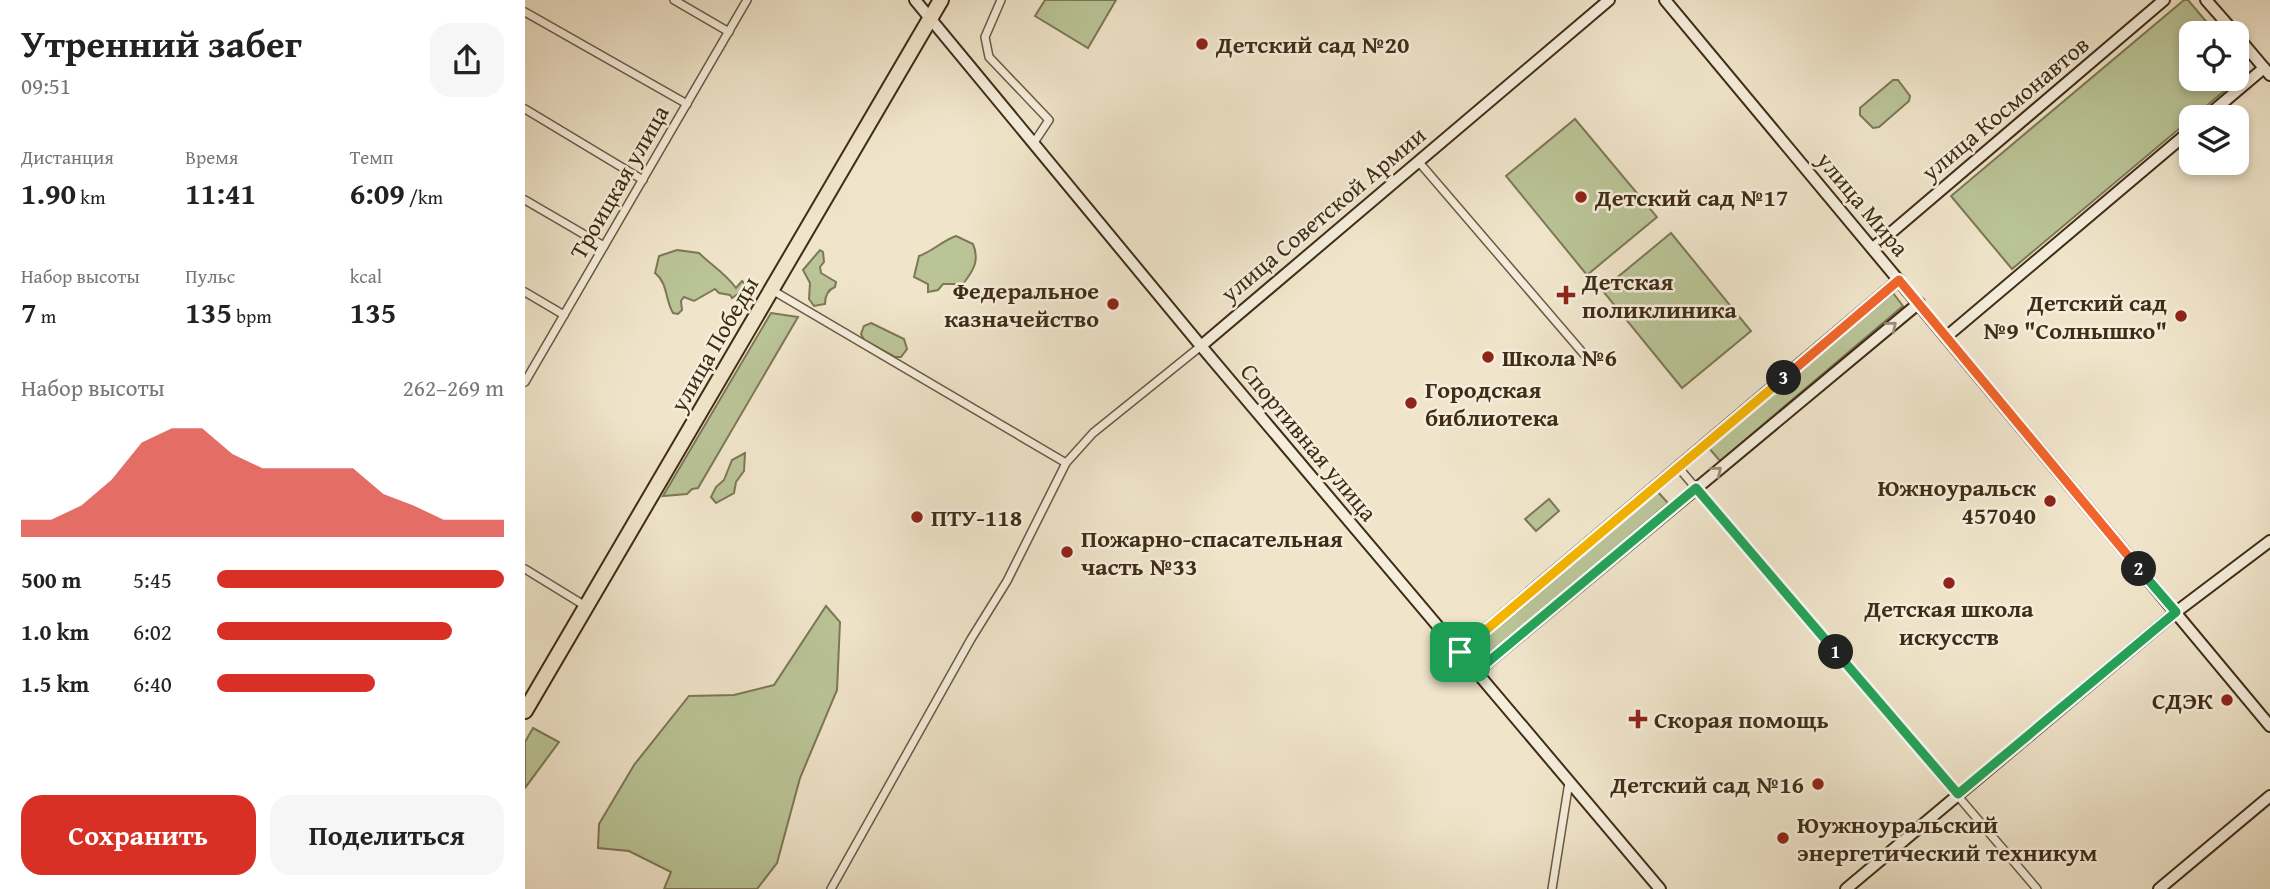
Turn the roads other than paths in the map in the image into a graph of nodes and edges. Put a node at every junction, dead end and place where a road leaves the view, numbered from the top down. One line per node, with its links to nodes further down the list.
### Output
1 (674, 0): 13 (street)
2 (747, 0): 13 (street, Троицкая улица)
3 (915, 0): 11 (street, Спортивная улица)
4 (941, 0): 11 (highway, улица Победы)
5 (1001, 0): 20 (street)
6 (1609, 0): 21 (street, улица Советской Армии)
7 (1665, 0): 25 (street, улица Мира)
8 (2164, 0): 25 (street, улица Космонавтов)
9 (2206, 0): 12 (street)
10 (525, 12): 16 (street)
11 (930, 18): 20 (street, Спортивная улица); 27 (highway, улица Победы)
12 (2225, 21)
13 (729, 32): 16 (street, Троицкая улица)
14 (2249, 48): 15 (street)
15 (2268, 68): 17 (street)
16 (687, 104): 22 (street, Троицкая улица)
17 (2221, 105)
18 (525, 109): 22 (street)
19 (2179, 140): 31 (street)
20 (1033, 144): 32 (street, Спортивная улица)
21 (1417, 162): 32 (street, улица Советской Армии); 33 (street)
22 (643, 180): 24 (street, Троицкая улица)
23 (525, 200): 24 (street)
24 (604, 246): 30 (street, Троицкая улица)
25 (1873, 248): 26 (street, улица Мира)
26 (1899, 280): 29 (street, улица Мира); 36 (street)
27 (772, 290): 35 (street); 40 (highway, улица Победы)
28 (525, 292): 30 (street)
29 (1919, 303): 31 (street, улица Мира); 37 (street, one-way to 29)
30 (564, 315): 34 (street, Троицкая улица)
31 (1946, 337): 41 (street, улица Мира)
32 (1201, 346): 35 (street, улица Советской Армии); 42 (street, Спортивная улица)
33 (1588, 359)
34 (525, 383)
35 (1066, 463): 49 (street, улица Советской Армии)
36 (1678, 467): 37 (street); 42 (street)
37 (1696, 488): 43 (street); 47 (street)
38 (2270, 541): 41 (street)
39 (525, 569): 40 (street)
40 (587, 607): 44 (highway, улица Победы)
41 (2176, 612): 45 (street, улица Мира); 47 (street)
42 (1460, 652): 43 (street, Спортивная улица)
43 (1476, 672): 46 (street, Спортивная улица)
44 (525, 710)
45 (2270, 726)
46 (1569, 782): 50 (street); 51 (street, Спортивная улица)
47 (1958, 794): 52 (street); 53 (street)
48 (2270, 796): 54 (street)
49 (831, 889)
50 (1552, 889)
51 (1660, 889)
52 (1846, 889)
53 (2038, 889)
54 (2159, 889)

